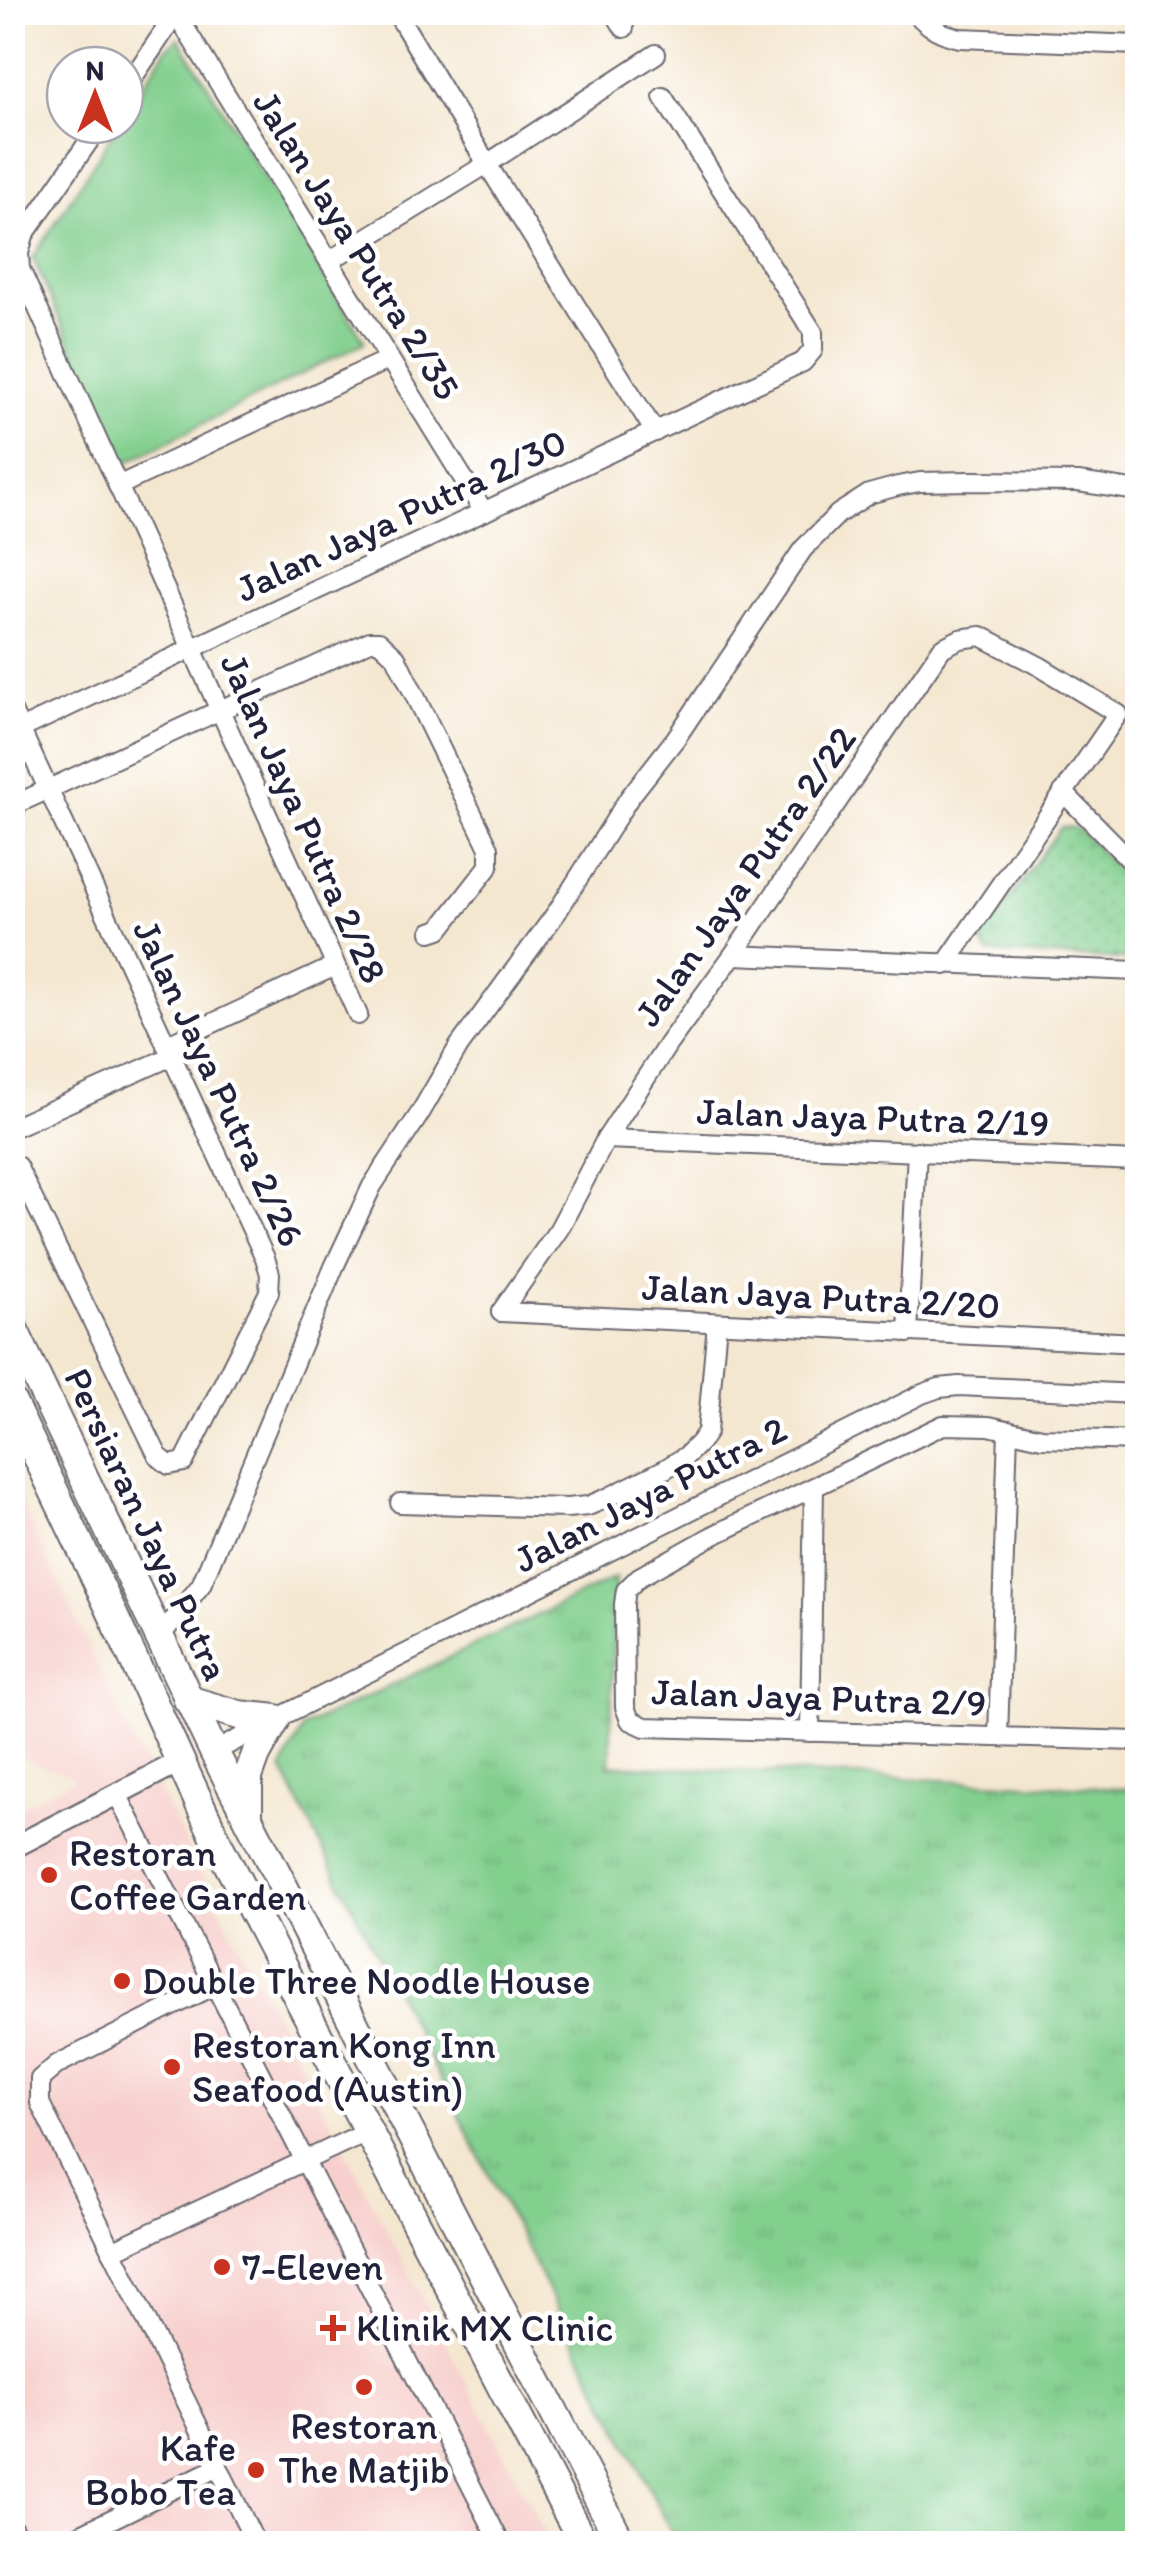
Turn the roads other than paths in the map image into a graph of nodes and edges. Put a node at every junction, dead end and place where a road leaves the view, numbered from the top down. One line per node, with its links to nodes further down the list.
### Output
1 (396, 12): 9 (street)
2 (176, 14): 6 (street); 10 (street, Jalan Jaya Putra 2/35)
3 (919, 17): 4 (street)
4 (1138, 44)
5 (656, 54): 9 (street)
6 (145, 60)
7 (663, 97): 12 (street, Jalan Jaya Putra 2/30)
8 (86, 145): 13 (street, Jalan Jaya Putra 2/28)
9 (487, 164): 10 (street); 12 (street)
10 (329, 261): 11 (street, Jalan Jaya Putra 2/35)
11 (389, 359): 13 (street); 15 (street, Jalan Jaya Putra 2/35)
12 (656, 432): 15 (street, Jalan Jaya Putra 2/30)
13 (118, 486): 16 (street, Jalan Jaya Putra 2/28)
14 (1138, 491): 47 (street)
15 (484, 512): 16 (street, Jalan Jaya Putra 2/30)
16 (192, 649): 17 (street, Jalan Jaya Putra 2/28); 19 (street, Jalan Jaya Putra 2/30)
17 (220, 710): 20 (street); 24 (street); 27 (street, Jalan Jaya Putra 2/28)
18 (12, 711): 19 (street, Jalan Jaya Putra 2/26)
19 (17, 731): 20 (street, Jalan Jaya Putra 2/26)
20 (48, 789): 22 (street); 30 (street, Jalan Jaya Putra 2/26)
21 (1064, 792): 23 (street); 25 (street, Jalan Jaya Putra 2/22); 26 (street)
22 (12, 806)
23 (1138, 868)
24 (431, 932)
25 (733, 955): 26 (street); 32 (street, Jalan Jaya Putra 2/22)
26 (945, 965): 28 (street)
27 (335, 966): 29 (street, Jalan Jaya Putra 2/28); 30 (street)
28 (1138, 972)
29 (358, 1015)
30 (169, 1051): 31 (street); 35 (street, Jalan Jaya Putra 2/26)
31 (12, 1128)
32 (606, 1139): 33 (street, Jalan Jaya Putra 2/19); 36 (street, Jalan Jaya Putra 2/22)
33 (917, 1151): 34 (street, Jalan Jaya Putra 2/19); 39 (street)
34 (1138, 1161)
35 (17, 1166)
36 (501, 1312): 37 (street, Jalan Jaya Putra 2/20)
37 (717, 1323): 39 (street, Jalan Jaya Putra 2/20); 46 (street)
38 (12, 1326): 47 (main road, Persiaran Jaya Putra)
39 (908, 1333): 40 (street, Jalan Jaya Putra 2/20)
40 (1138, 1344)
41 (1138, 1394): 50 (street, Jalan Jaya Putra 2)
42 (12, 1403): 49 (main road, Persiaran Jaya Putra)
43 (1008, 1430): 44 (street); 45 (street); 52 (street)
44 (1138, 1442)
45 (814, 1486): 51 (street); 51 (street, Jalan Jaya Putra 2/9)
46 (400, 1503)
47 (158, 1638): 48 (main road, Persiaran Jaya Putra)
48 (188, 1700): 50 (main road); 54 (main road, Persiaran Jaya Putra)
49 (158, 1712): 54 (main road); 55 (main road, Persiaran Jaya Putra)
50 (276, 1718): 54 (street, Jalan Jaya Putra 2); 57 (main road)
51 (810, 1732): 52 (street, Jalan Jaya Putra 2/9)
52 (998, 1737): 53 (street, Jalan Jaya Putra 2/9)
53 (1138, 1741)
54 (214, 1752): 57 (main road, Persiaran Jaya Putra); 59 (main road)
55 (180, 1761): 56 (street); 59 (main road, Persiaran Jaya Putra)
56 (116, 1794): 58 (street); 60 (street)
57 (248, 1820): 71 (main road, Persiaran Jaya Putra)
58 (12, 1848)
59 (220, 1848): 61 (main road, Persiaran Jaya Putra)
60 (216, 1985): 62 (street); 63 (street)
61 (368, 2131): 62 (street); 70 (main road, Persiaran Jaya Putra)
62 (305, 2160): 63 (street); 69 (street)
63 (112, 2251): 64 (street)
64 (218, 2468): 67 (street); 68 (street)
65 (12, 2527): 66 (street)
66 (21, 2544)
67 (61, 2544)
68 (256, 2544)
69 (501, 2544)
70 (584, 2544)
71 (622, 2544)

